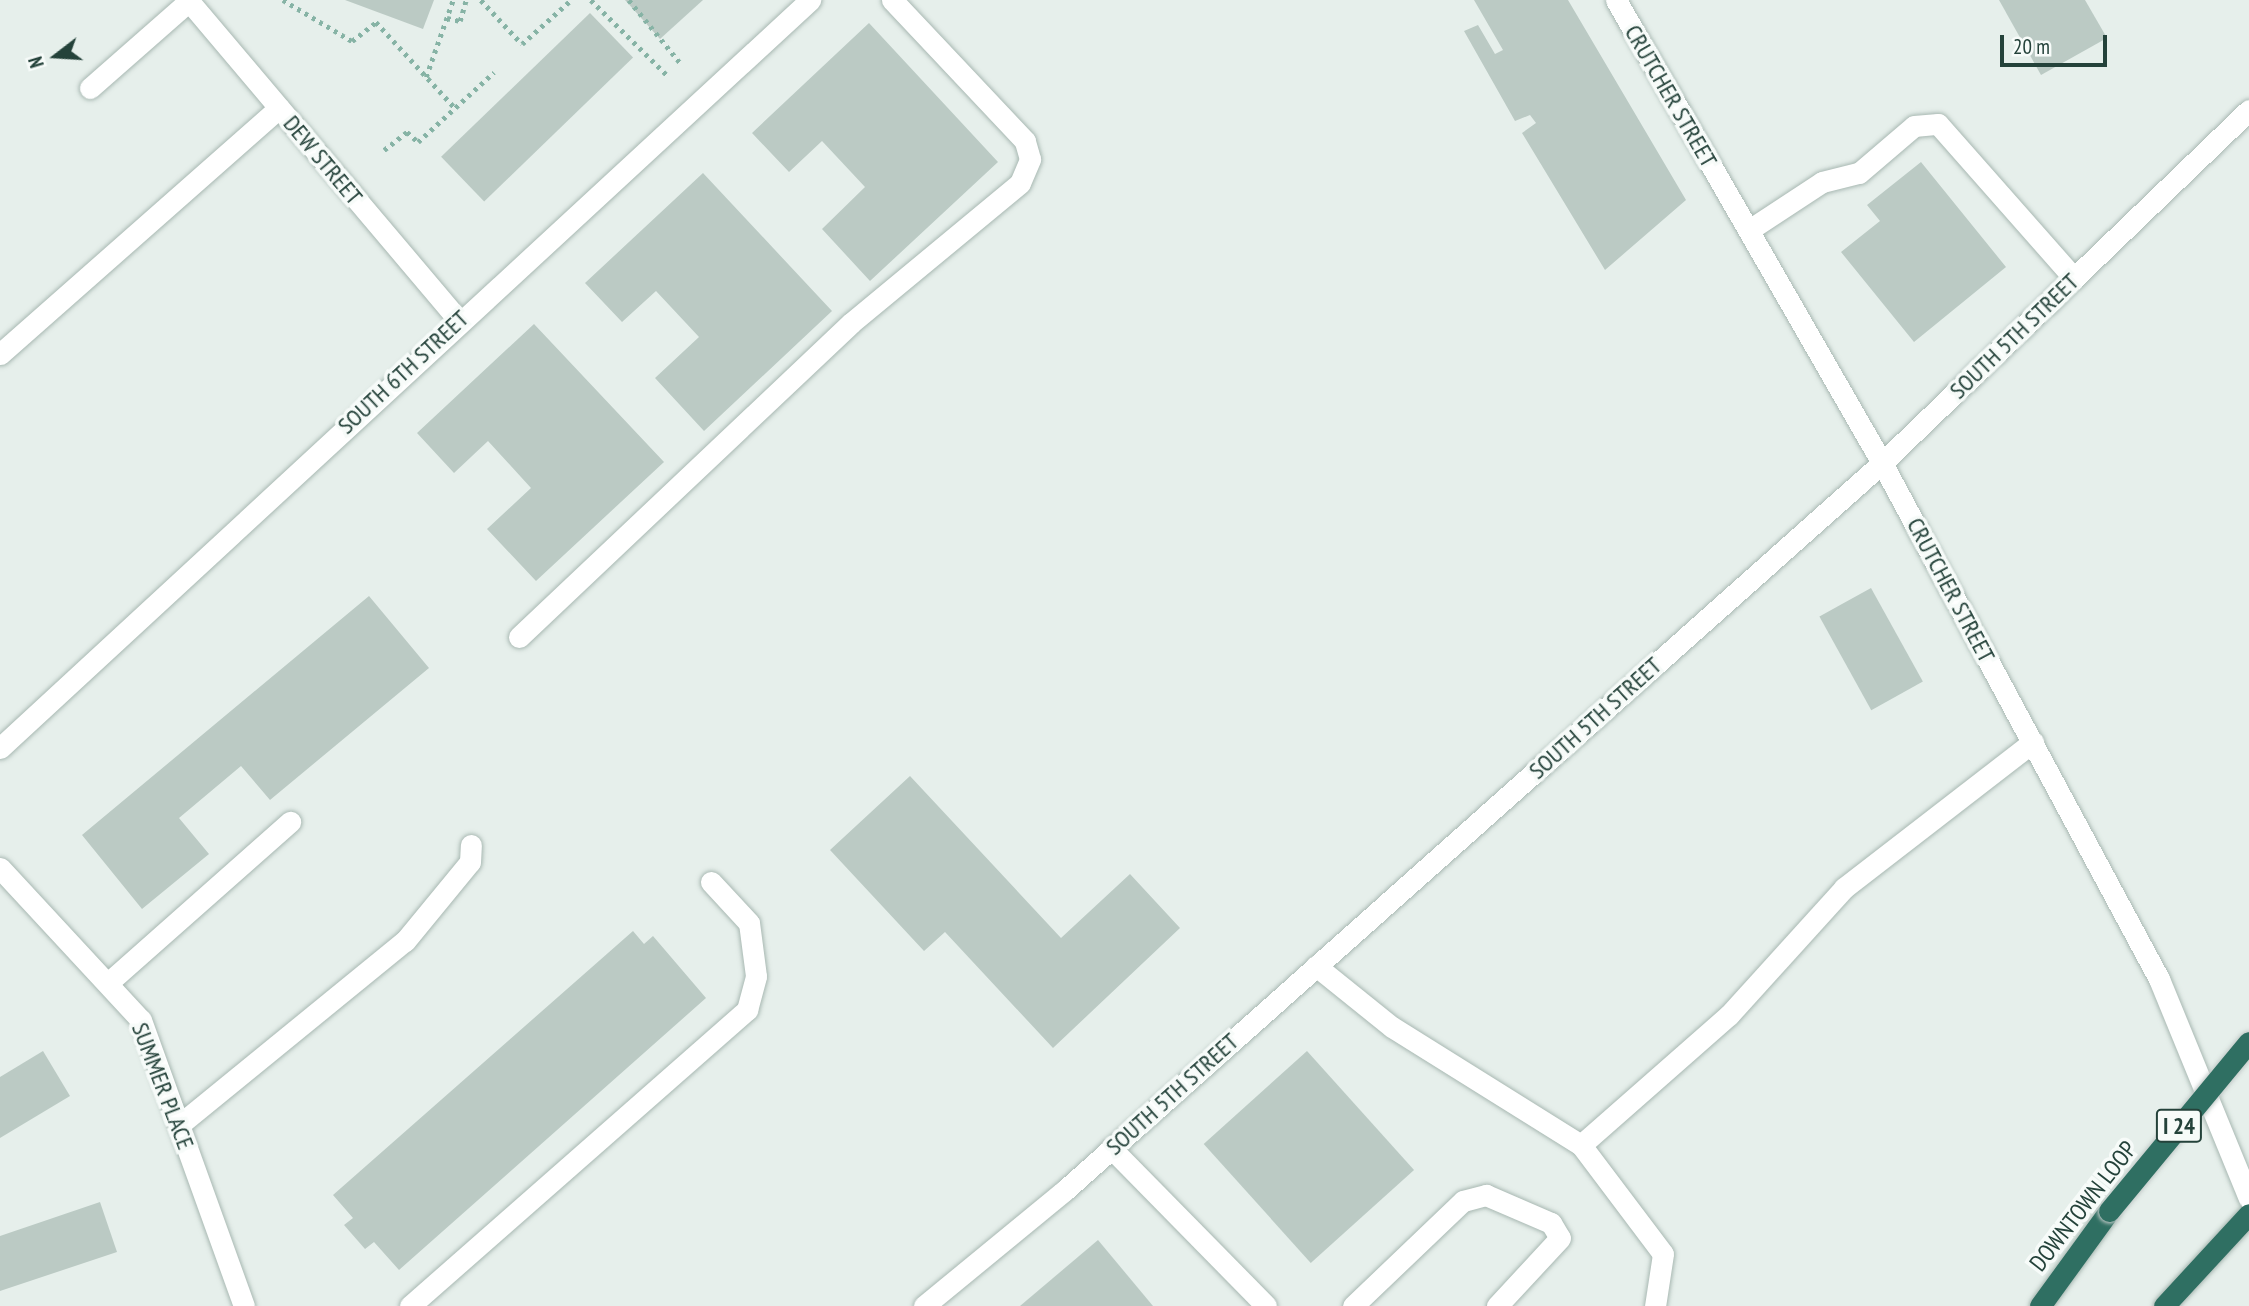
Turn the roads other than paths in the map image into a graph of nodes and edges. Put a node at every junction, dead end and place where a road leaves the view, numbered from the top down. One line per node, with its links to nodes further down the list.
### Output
1 (810, 0): 10 (street, SOUTH 6TH STREET)
2 (892, 0): 13 (street)
3 (1616, 0): 8 (street, CRUTCHER STREET)
4 (188, 1): 5 (street); 6 (street, DEW STREET)
5 (90, 88)
6 (279, 108): 10 (street, DEW STREET); 11 (street)
7 (2249, 110): 9 (street, SOUTH 5TH STREET)
8 (1749, 230): 9 (street); 12 (street, CRUTCHER STREET)
9 (2074, 278): 12 (street, SOUTH 5TH STREET)
10 (458, 320): 15 (street, SOUTH 6TH STREET)
11 (0, 354)
12 (1882, 463): 14 (street, CRUTCHER STREET); 20 (street, SOUTH 5TH STREET)
13 (519, 637)
14 (2033, 742): 24 (street); 26 (street, CRUTCHER STREET)
15 (0, 748)
16 (290, 822): 21 (street)
17 (471, 845): 23 (street)
18 (1, 871): 21 (street, SUMMER PLACE)
19 (711, 882): 29 (street)
20 (1316, 966): 24 (street); 25 (street, SOUTH 5TH STREET)
21 (109, 982): 23 (street, SUMMER PLACE)
22 (2249, 1042): 35 (highway, DOWNTOWN LOOP / I 24, bridge)
23 (179, 1125): 28 (street, SUMMER PLACE)
24 (1581, 1145): 34 (street)
25 (1111, 1148): 30 (street, SOUTH 5TH STREET); 31 (street)
26 (2249, 1198)
27 (2249, 1214): 36 (highway)
28 (244, 1306)
29 (410, 1306)
30 (924, 1306)
31 (1266, 1306)
32 (1353, 1306): 33 (street)
33 (1496, 1306)
34 (1655, 1306)
35 (2040, 1306)
36 (2165, 1306)

